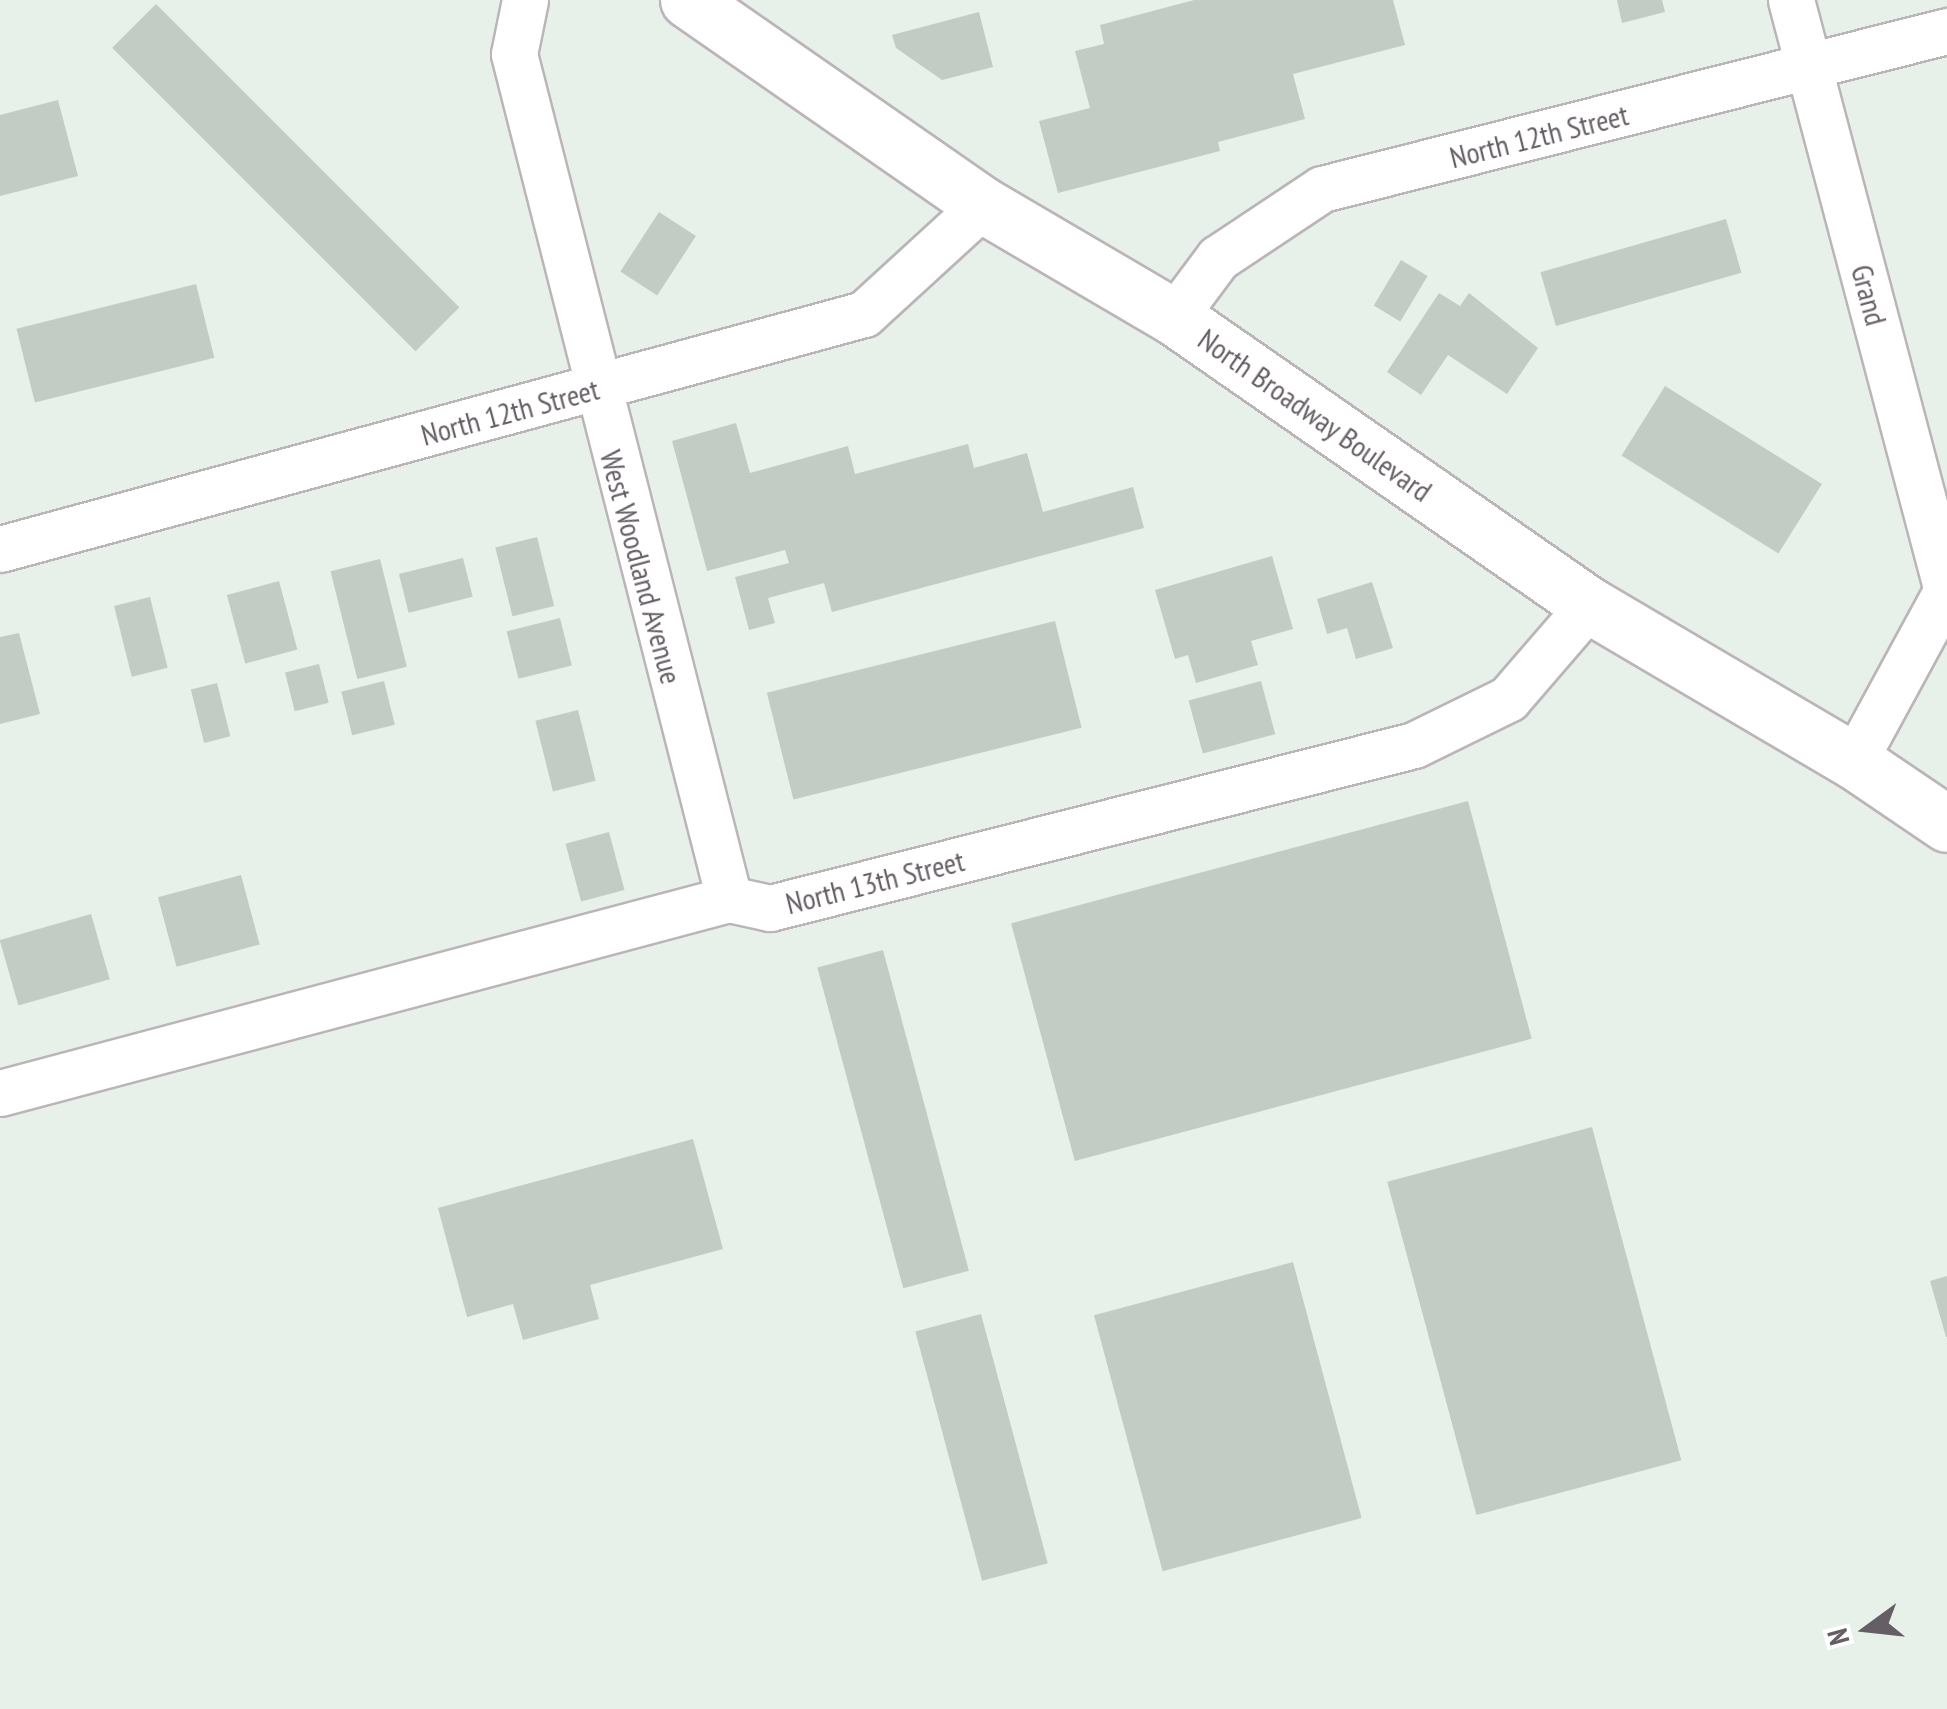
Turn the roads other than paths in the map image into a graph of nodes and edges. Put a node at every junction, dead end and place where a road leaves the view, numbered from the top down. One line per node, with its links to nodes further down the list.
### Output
1 (525, 0): 8 (street, West Woodland Avenue)
2 (688, 0): 6 (main road, North Broadway Boulevard)
3 (1790, 0): 5 (street, Grand)
4 (1947, 30): 5 (street, North 12th Street)
5 (1809, 70): 7 (street, North 12th Street); 10 (street, Grand)
6 (983, 204): 7 (main road, North Broadway Boulevard); 8 (street, North 12th Street)
7 (1174, 317): 11 (main road, North Broadway Boulevard)
8 (595, 390): 9 (street, North 12th Street); 14 (street, West Woodland Avenue)
9 (0, 550)
10 (1947, 590): 12 (street)
11 (1589, 606): 12 (main road, North Broadway Boulevard); 14 (street, North 13th Street)
12 (1854, 761): 13 (main road, North Broadway Boulevard)
13 (1947, 824)
14 (728, 899): 15 (street, North 13th Street)
15 (0, 1092)

